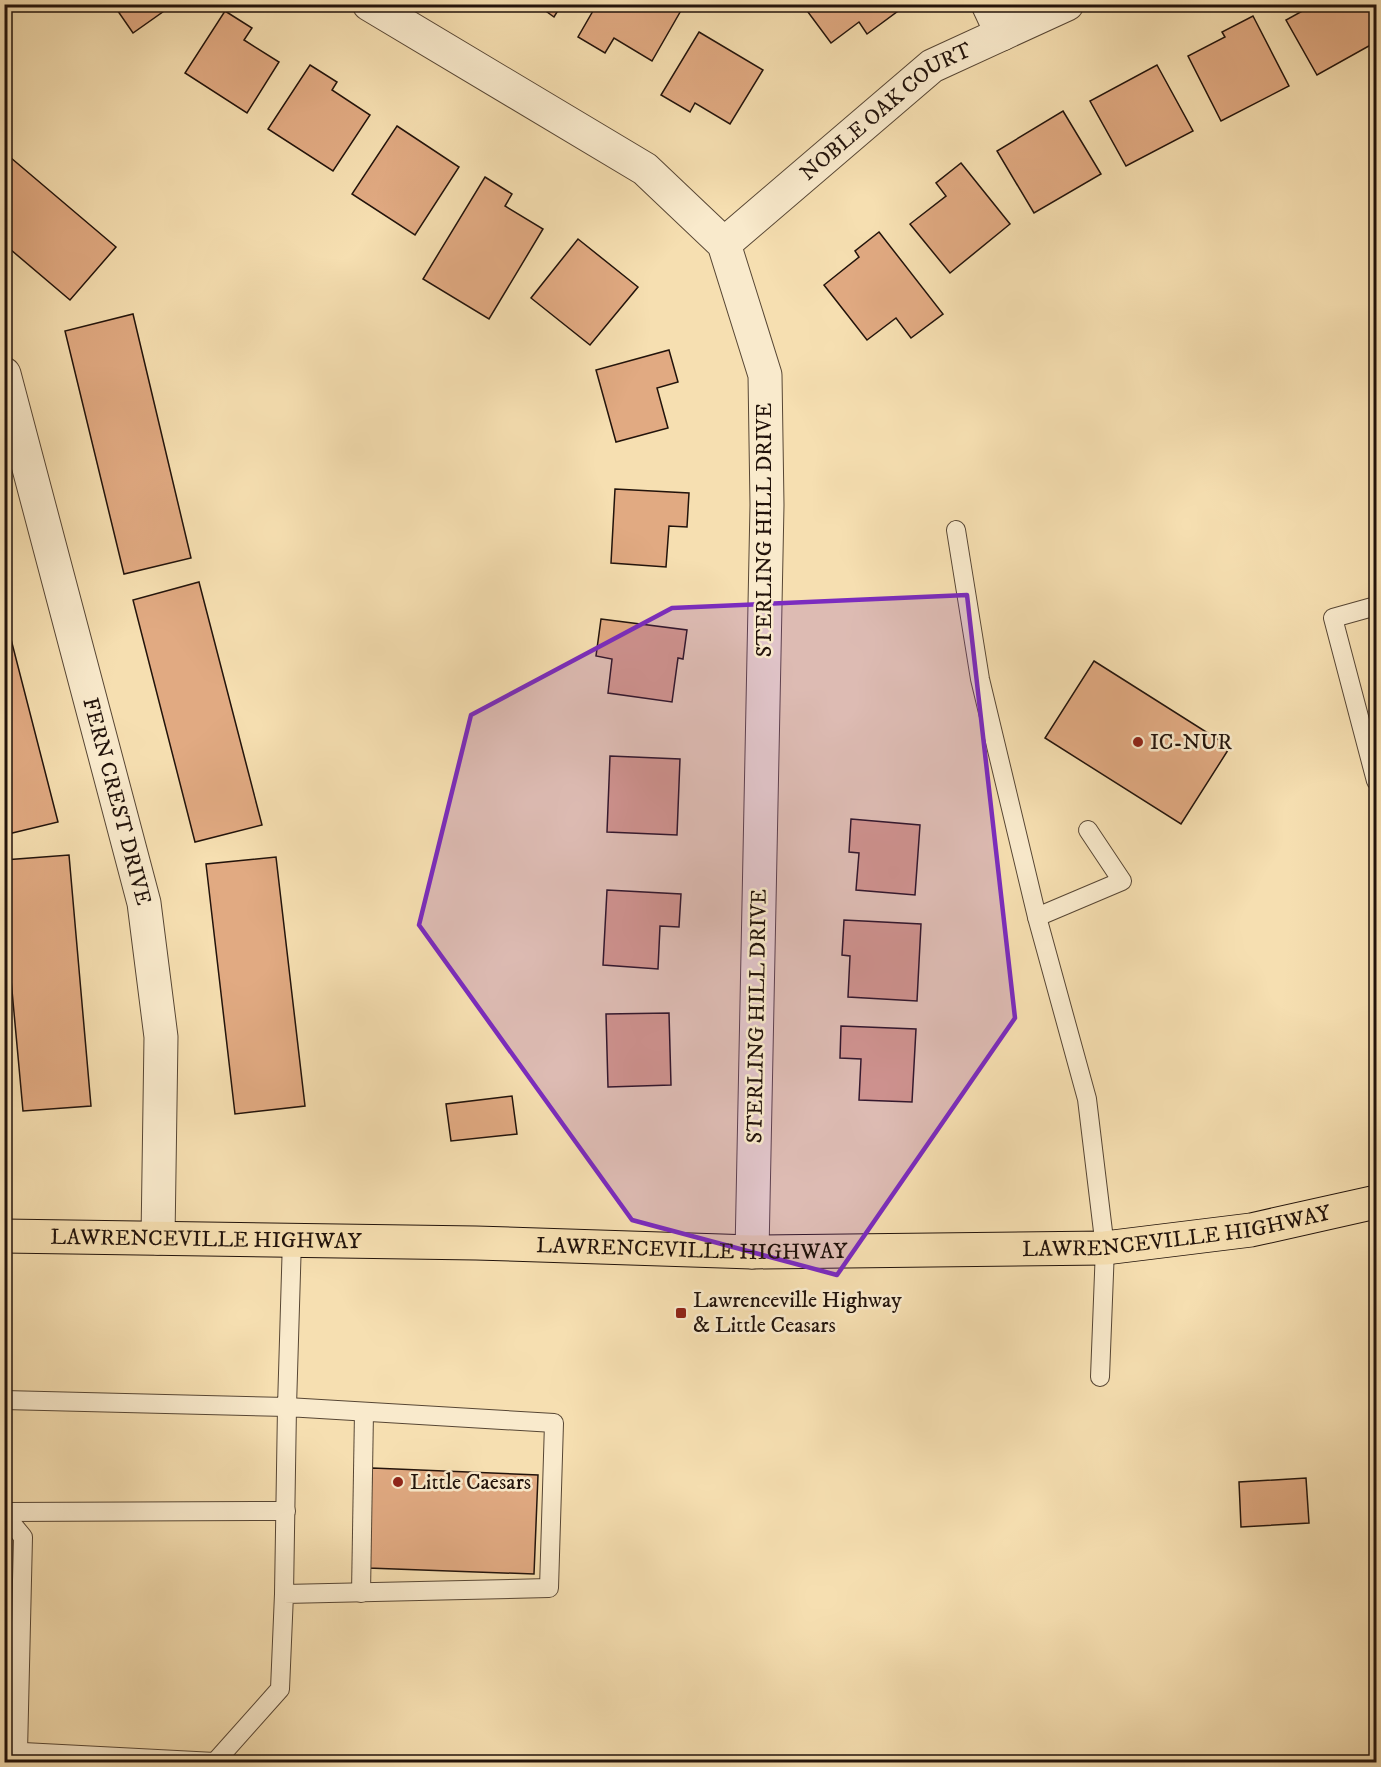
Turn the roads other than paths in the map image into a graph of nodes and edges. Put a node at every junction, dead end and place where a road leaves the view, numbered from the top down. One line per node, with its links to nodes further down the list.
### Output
1 (369, 4): 5 (street, STERLING HILL DRIVE)
2 (988, 4): 4 (street)
3 (1067, 4): 4 (street, NOBLE OAK COURT)
4 (1002, 34): 5 (street, NOBLE OAK COURT)
5 (724, 244): 17 (street, STERLING HILL DRIVE)
6 (4, 374): 14 (street, FERN CREST DRIVE)
7 (956, 530): 11 (lane)
8 (1377, 606): 9 (lane)
9 (1377, 781)
10 (1088, 830): 11 (lane)
11 (1037, 917): 16 (lane)
12 (1377, 1202): 16 (main road, LAWRENCEVILLE HIGHWAY)
13 (4, 1236): 14 (main road, LAWRENCEVILLE HIGHWAY)
14 (158, 1239): 15 (main road, LAWRENCEVILLE HIGHWAY)
15 (292, 1239): 17 (main road, LAWRENCEVILLE HIGHWAY); 20 (lane)
16 (1105, 1248): 17 (main road, LAWRENCEVILLE HIGHWAY); 18 (lane)
17 (752, 1252)
18 (1100, 1377)
19 (4, 1400): 20 (lane)
20 (287, 1407): 21 (lane); 22 (lane)
21 (364, 1413): 24 (lane); 24 (lane)
22 (286, 1510): 23 (lane); 25 (lane)
23 (4, 1513): 26 (lane)
24 (361, 1593): 25 (lane)
25 (284, 1594): 27 (lane)
26 (11, 1751): 27 (lane)
27 (215, 1762)

